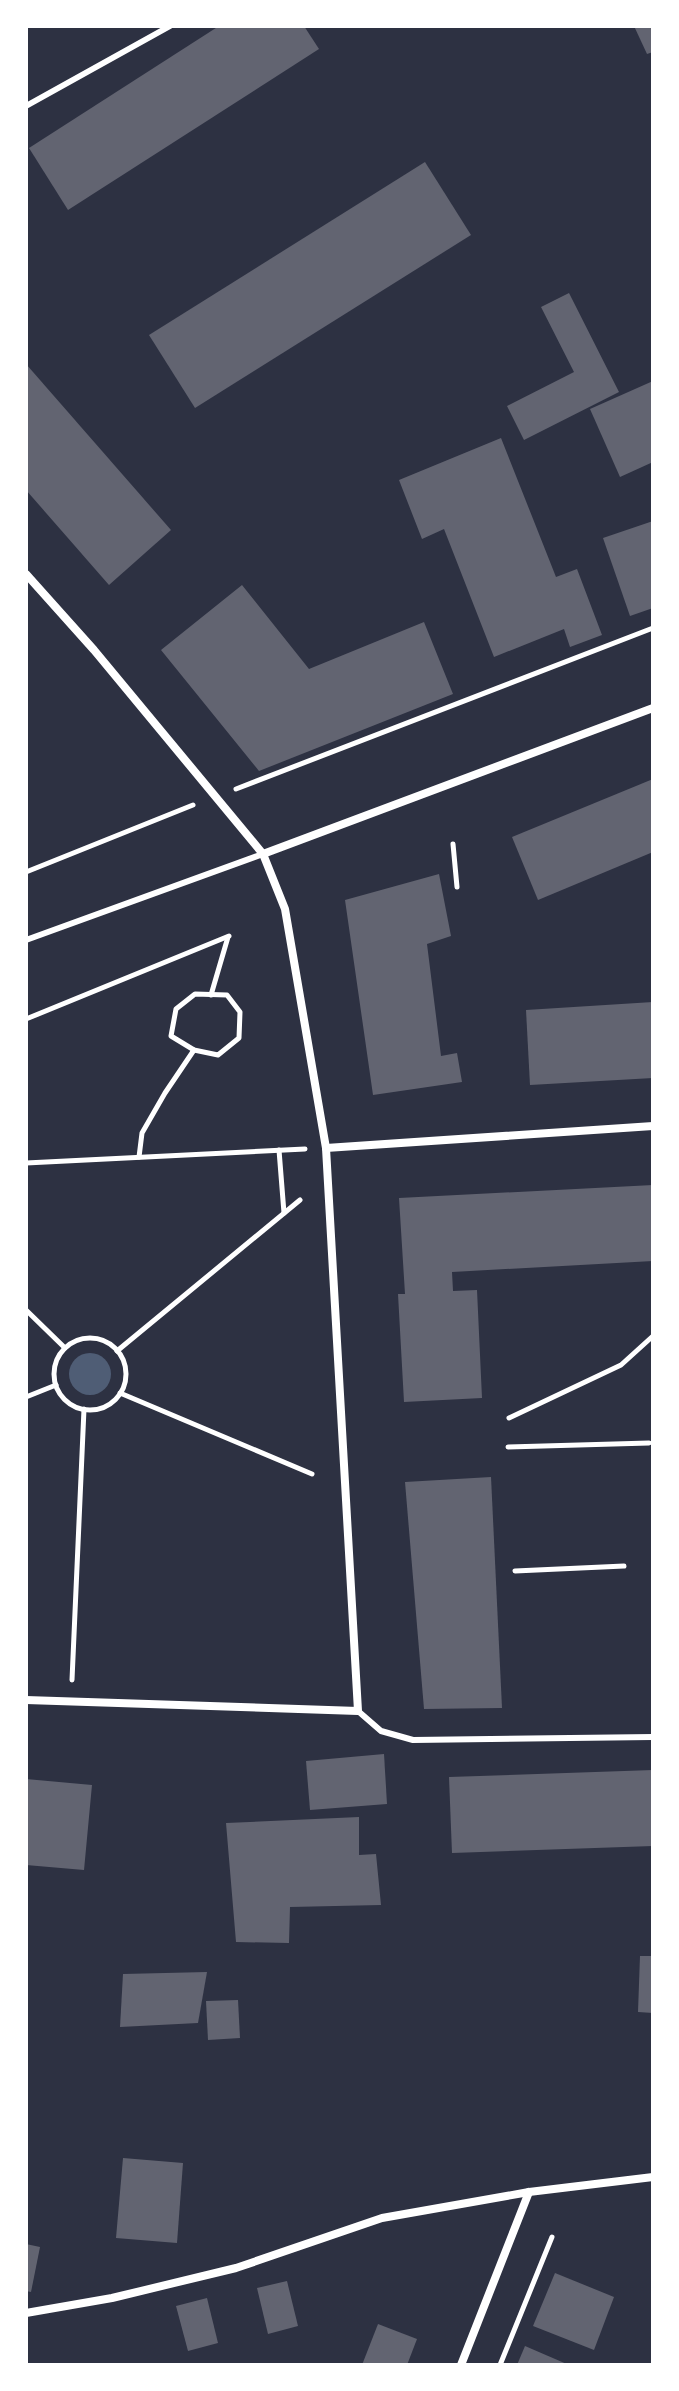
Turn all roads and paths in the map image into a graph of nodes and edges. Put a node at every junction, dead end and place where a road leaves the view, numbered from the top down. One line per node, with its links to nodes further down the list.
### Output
1 (170, 26): 2 (lane)
2 (26, 106)
3 (26, 574): 6 (street)
4 (653, 628): 6 (path)
5 (653, 708): 8 (street)
6 (215, 797): 8 (street); 9 (path)
7 (453, 844): 10 (path)
8 (263, 854): 11 (lane); 16 (street)
9 (26, 872)
10 (457, 887)
11 (26, 940)
12 (211, 995): 13 (path); 14 (path); 14 (path)
13 (26, 1019)
14 (194, 1050): 18 (path)
15 (653, 1126): 16 (street)
16 (326, 1148): 17 (path); 38 (street)
17 (279, 1150): 18 (path); 21 (path)
18 (139, 1157): 19 (path)
19 (26, 1163)
20 (300, 1200): 21 (path)
21 (284, 1214): 25 (path)
22 (26, 1310): 24 (path)
23 (653, 1336): 30 (path)
24 (65, 1348): 25 (path); 26 (path)
25 (117, 1351): 27 (path)
26 (56, 1385): 28 (path); 29 (path)
27 (120, 1393): 29 (path); 33 (path)
28 (26, 1397)
29 (84, 1409): 37 (path)
30 (509, 1418)
31 (649, 1443): 32 (path)
32 (508, 1447)
33 (312, 1474)
34 (624, 1566): 35 (path)
35 (515, 1571)
36 (26, 1700): 37 (street)
37 (71, 1701): 38 (street)
38 (358, 1711): 39 (lane)
39 (653, 1737)
40 (653, 2177): 41 (street)
41 (529, 2192): 43 (street); 44 (street)
42 (552, 2237): 45 (path)
43 (26, 2313)
44 (461, 2365)
45 (500, 2365)

